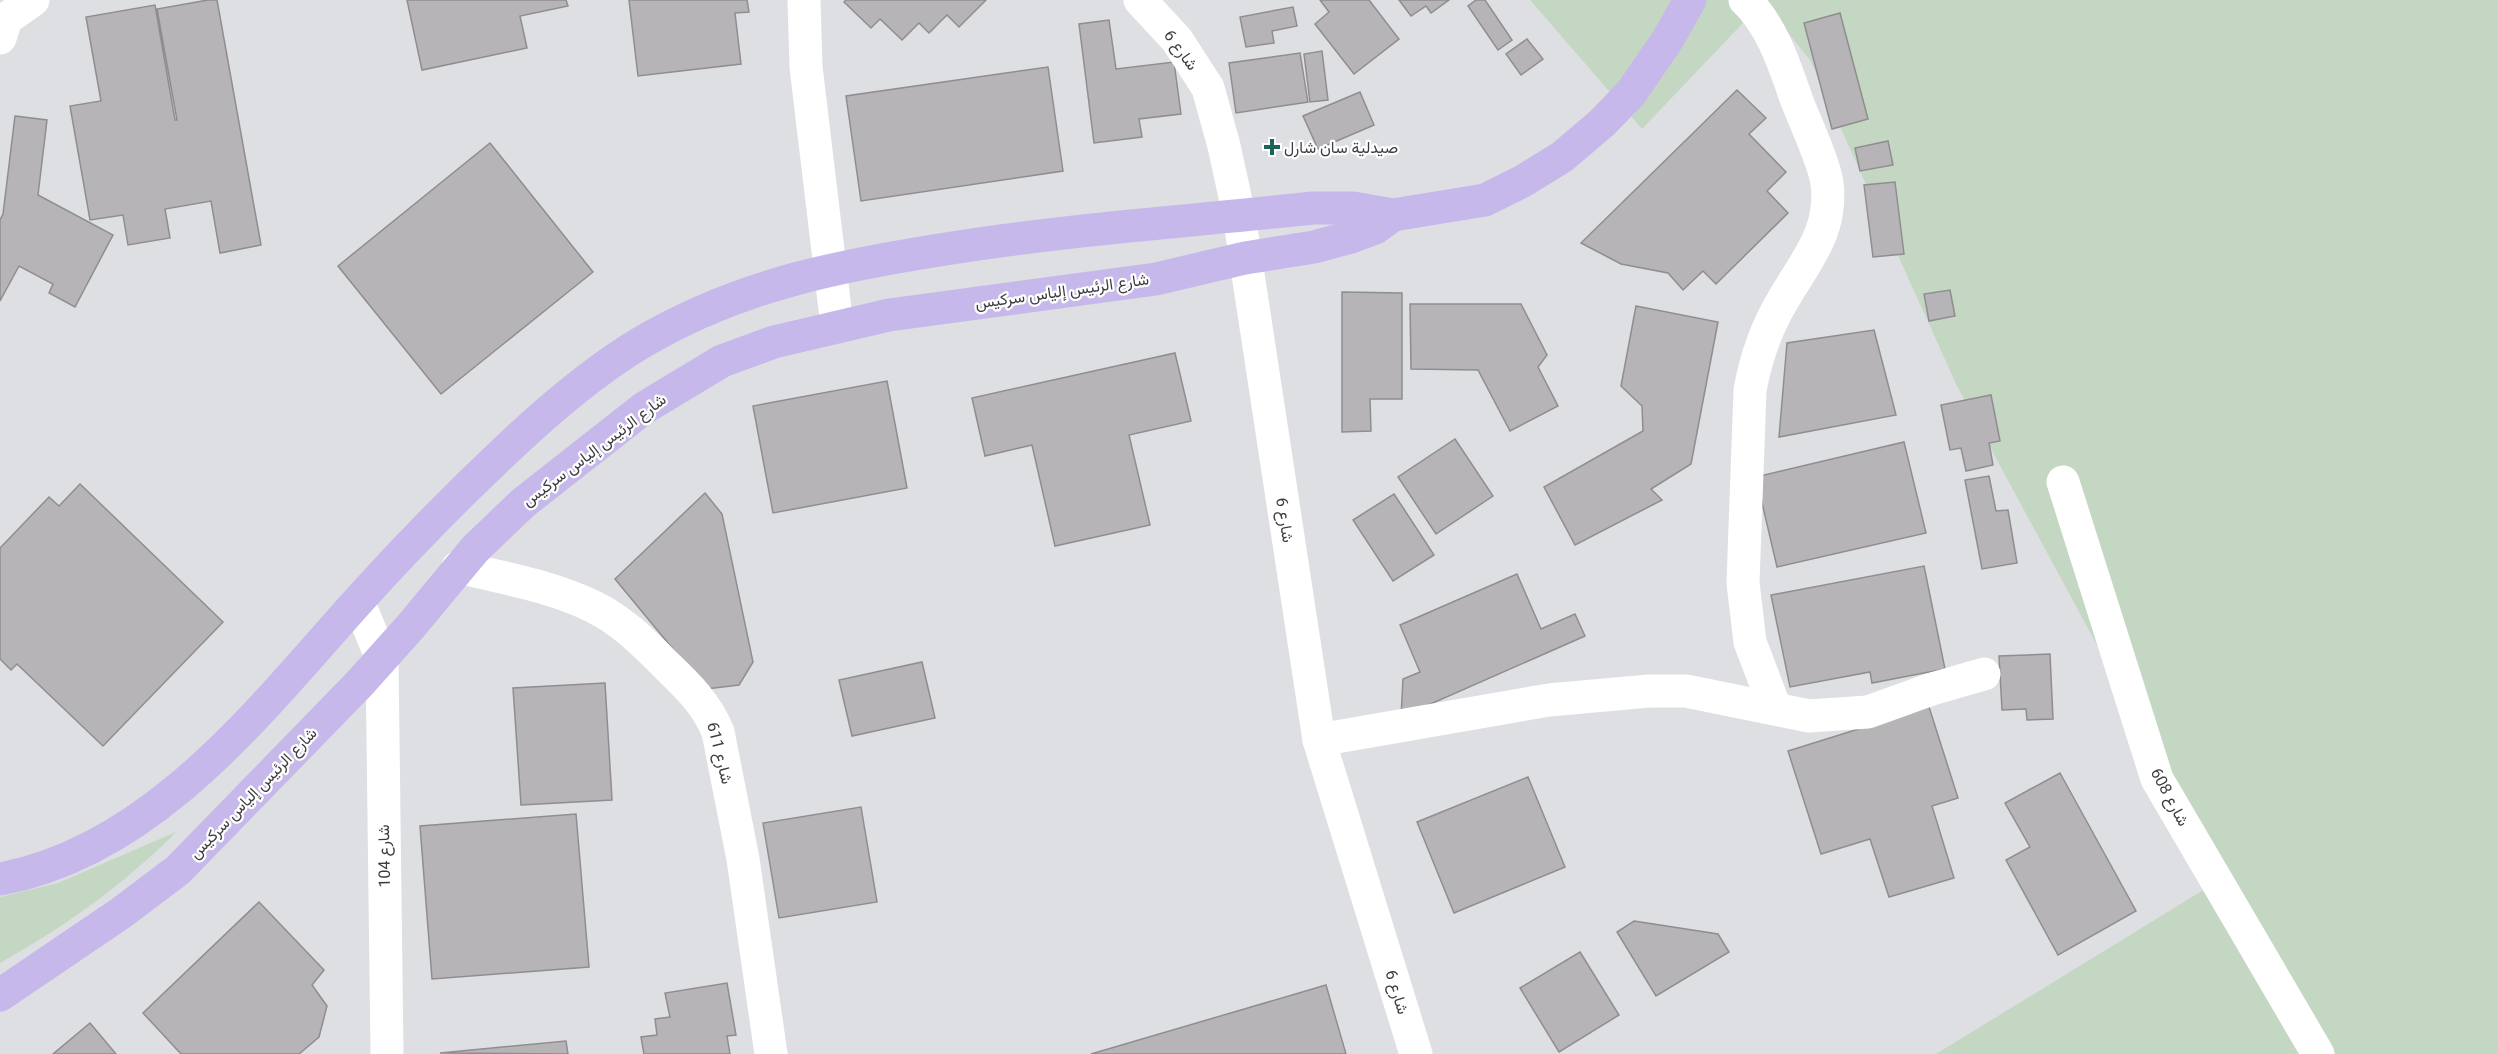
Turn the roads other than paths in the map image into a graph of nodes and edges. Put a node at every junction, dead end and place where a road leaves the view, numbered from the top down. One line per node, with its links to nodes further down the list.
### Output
1 (33, 0): 6 (street)
2 (804, 0): 10 (street)
3 (1140, 0): 7 (street, شارع 6)
4 (1690, 0): 8 (main road, شارع الرئيس إلياس سركيس)
5 (1745, 0): 17 (street)
6 (0, 38)
7 (1239, 215): 8 (main road, شارع الرئيس إلياس سركيس); 9 (street, شارع 6); 10 (main road, شارع الرئيس إلياس سركيس)
8 (1393, 215): 9 (main road, شارع الرئيس إلياس سركيس)
9 (1245, 258): 11 (main road, شارع الرئيس إلياس سركيس); 18 (street, شارع 6)
10 (830, 270): 11 (street); 14 (main road, شارع الرئيس إلياس سركيس)
11 (837, 326): 13 (main road, شارع الرئيس إلياس سركيس)
12 (2063, 482): 24 (street, شارع 608)
13 (458, 567): 15 (main road, شارع الرئيس إلياس سركيس); 22 (street, شارع 611)
14 (358, 601): 15 (street); 19 (main road, شارع الرئيس إلياس سركيس)
15 (382, 659): 20 (main road, شارع الرئيس إلياس سركيس); 21 (street, شارع 104)
16 (1984, 674): 17 (street)
17 (1775, 708): 18 (street)
18 (1319, 740): 23 (street, شارع 6)
19 (0, 879)
20 (0, 995)
21 (387, 1054)
22 (771, 1054)
23 (1416, 1054)
24 (2318, 1054)

